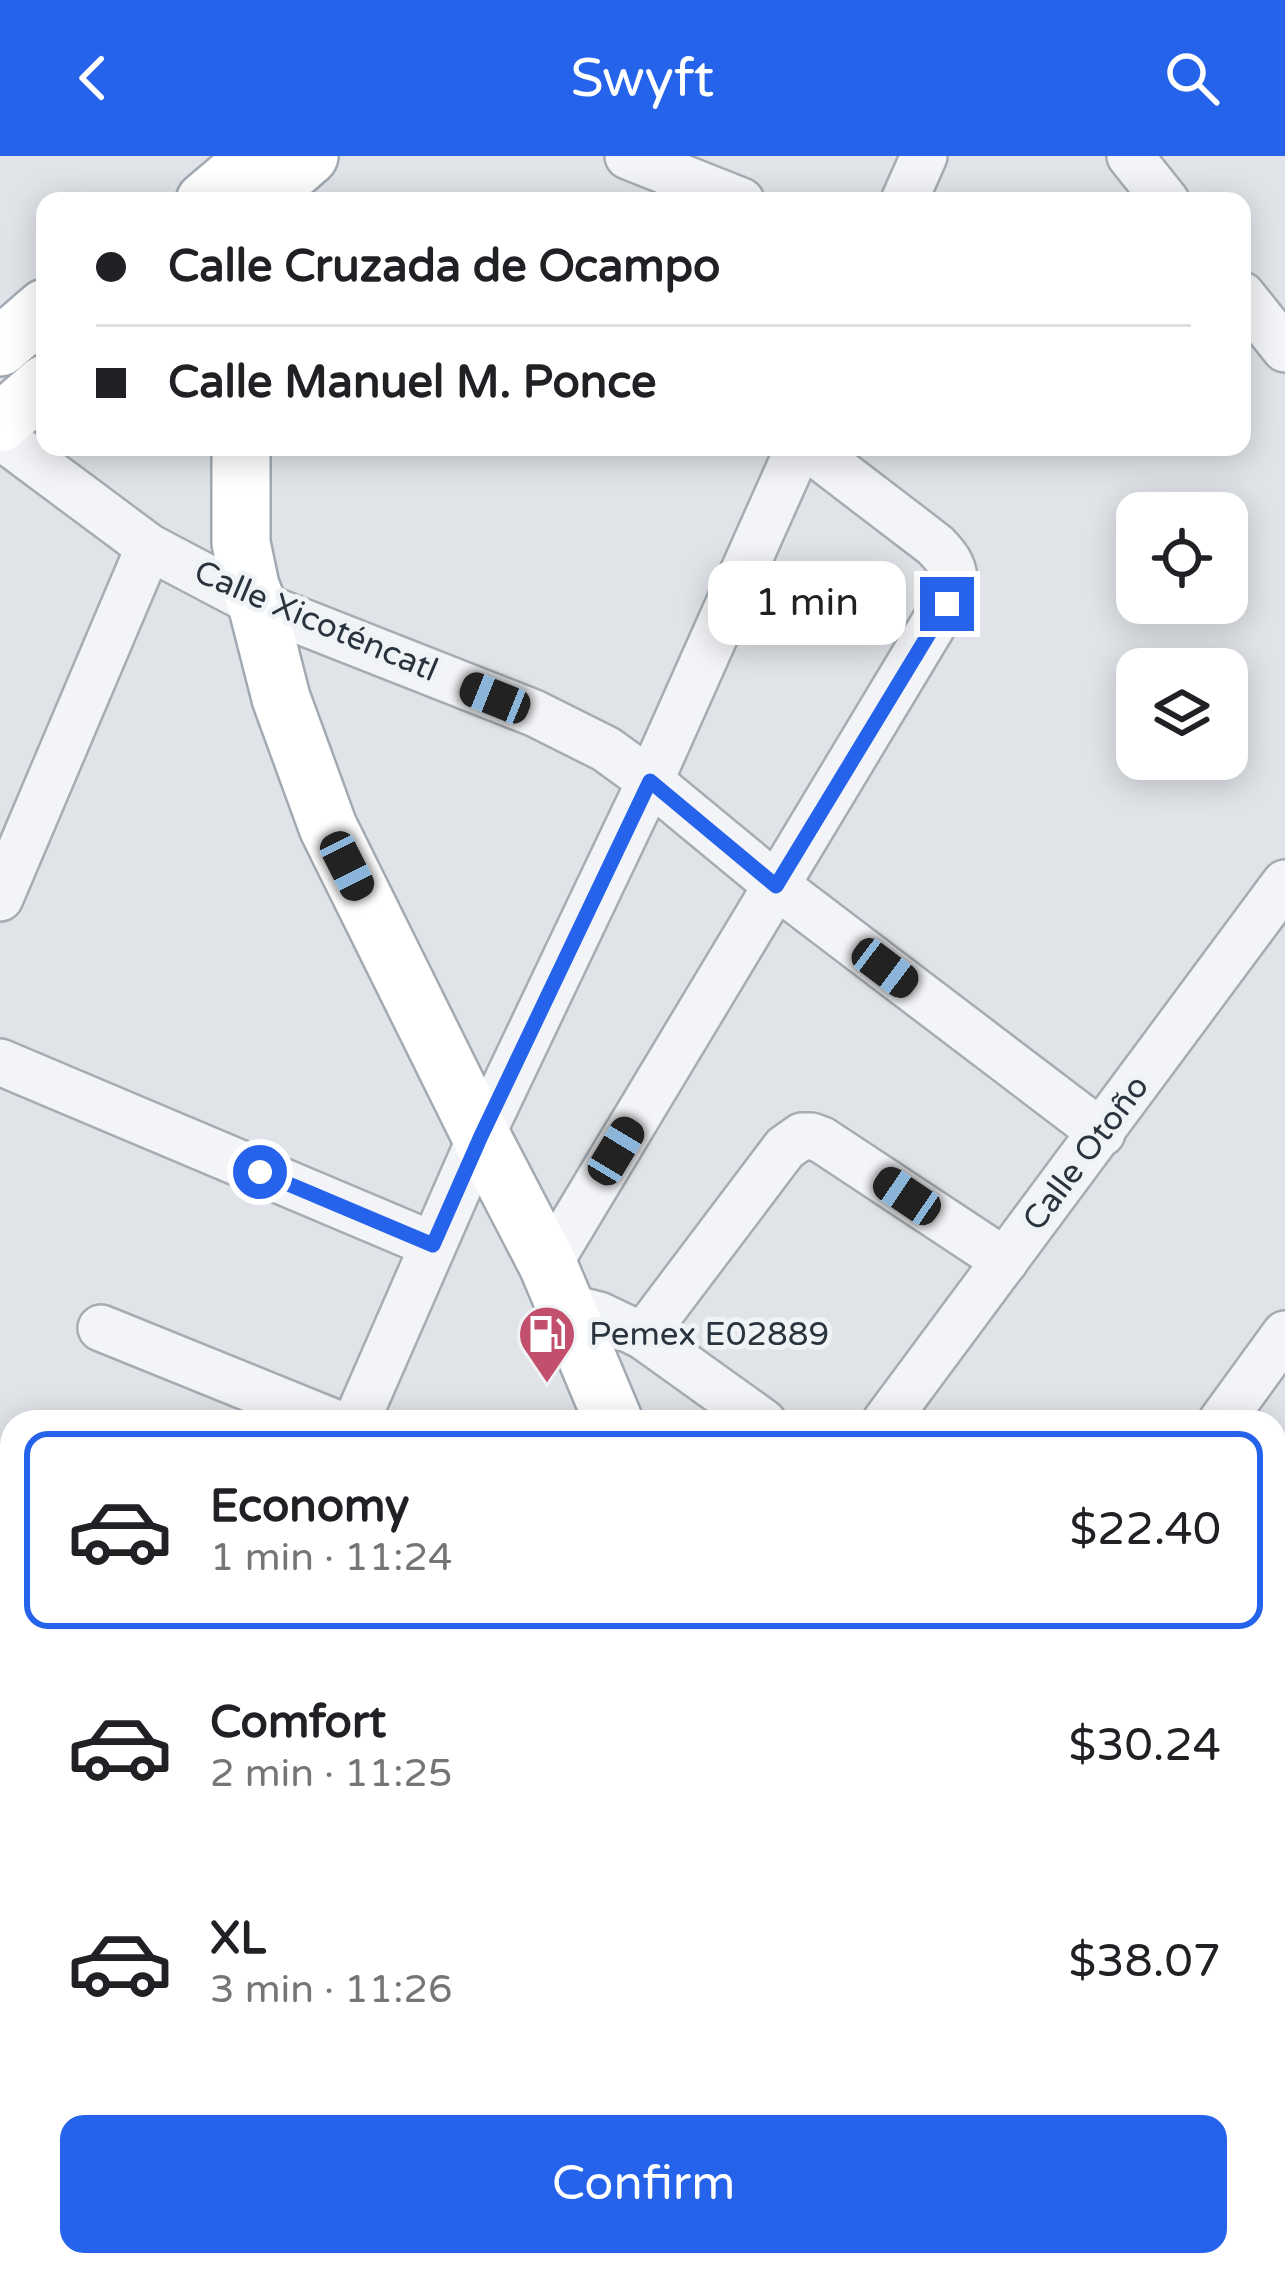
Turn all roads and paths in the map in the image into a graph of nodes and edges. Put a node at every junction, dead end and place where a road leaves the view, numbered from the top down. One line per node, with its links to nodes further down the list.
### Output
1 (221, 156): 8 (main road)
2 (258, 156): 9 (main road)
3 (309, 156): 10 (main road)
4 (330, 156): 11 (main road)
5 (628, 156): 12 (street)
6 (924, 156): 13 (street)
7 (1130, 156): 14 (street)
8 (179, 192)
9 (216, 192)
10 (267, 192)
11 (314, 192)
12 (718, 192)
13 (908, 192)
14 (1159, 192)
15 (1251, 306): 18 (street)
16 (36, 316): 17 (main road)
17 (0, 347)
18 (1285, 349)
19 (36, 392): 20 (main road)
20 (0, 423)
21 (0, 436): 26 (street, Calle Xicoténcatl)
22 (241, 456): 27 (main road)
23 (269, 456): 27 (main road)
24 (799, 456): 28 (street)
25 (815, 456): 30 (street)
26 (149, 547): 27 (street, Calle Xicoténcatl); 31 (street)
27 (257, 604): 28 (street, Calle Xicoténcatl); 34 (main road)
28 (650, 781): 30 (street, Calle Xicoténcatl); 34 (street)
29 (1285, 883): 33 (street, Calle Otoño)
30 (776, 886): 33 (street, Calle Xicoténcatl); 37 (street)
31 (0, 898)
32 (0, 1062): 35 (street)
33 (1102, 1133): 36 (street, Calle Otoño)
34 (481, 1136): 35 (street); 37 (main road)
35 (433, 1245): 42 (street)
36 (1005, 1261): 40 (street); 45 (street, Calle Otoño)
37 (557, 1286): 40 (street); 43 (main road)
38 (101, 1328): 41 (street)
39 (1285, 1334): 46 (street)
40 (643, 1336): 44 (street)
41 (303, 1410)
42 (361, 1410)
43 (609, 1410)
44 (747, 1410)
45 (894, 1410)
46 (1230, 1410)

